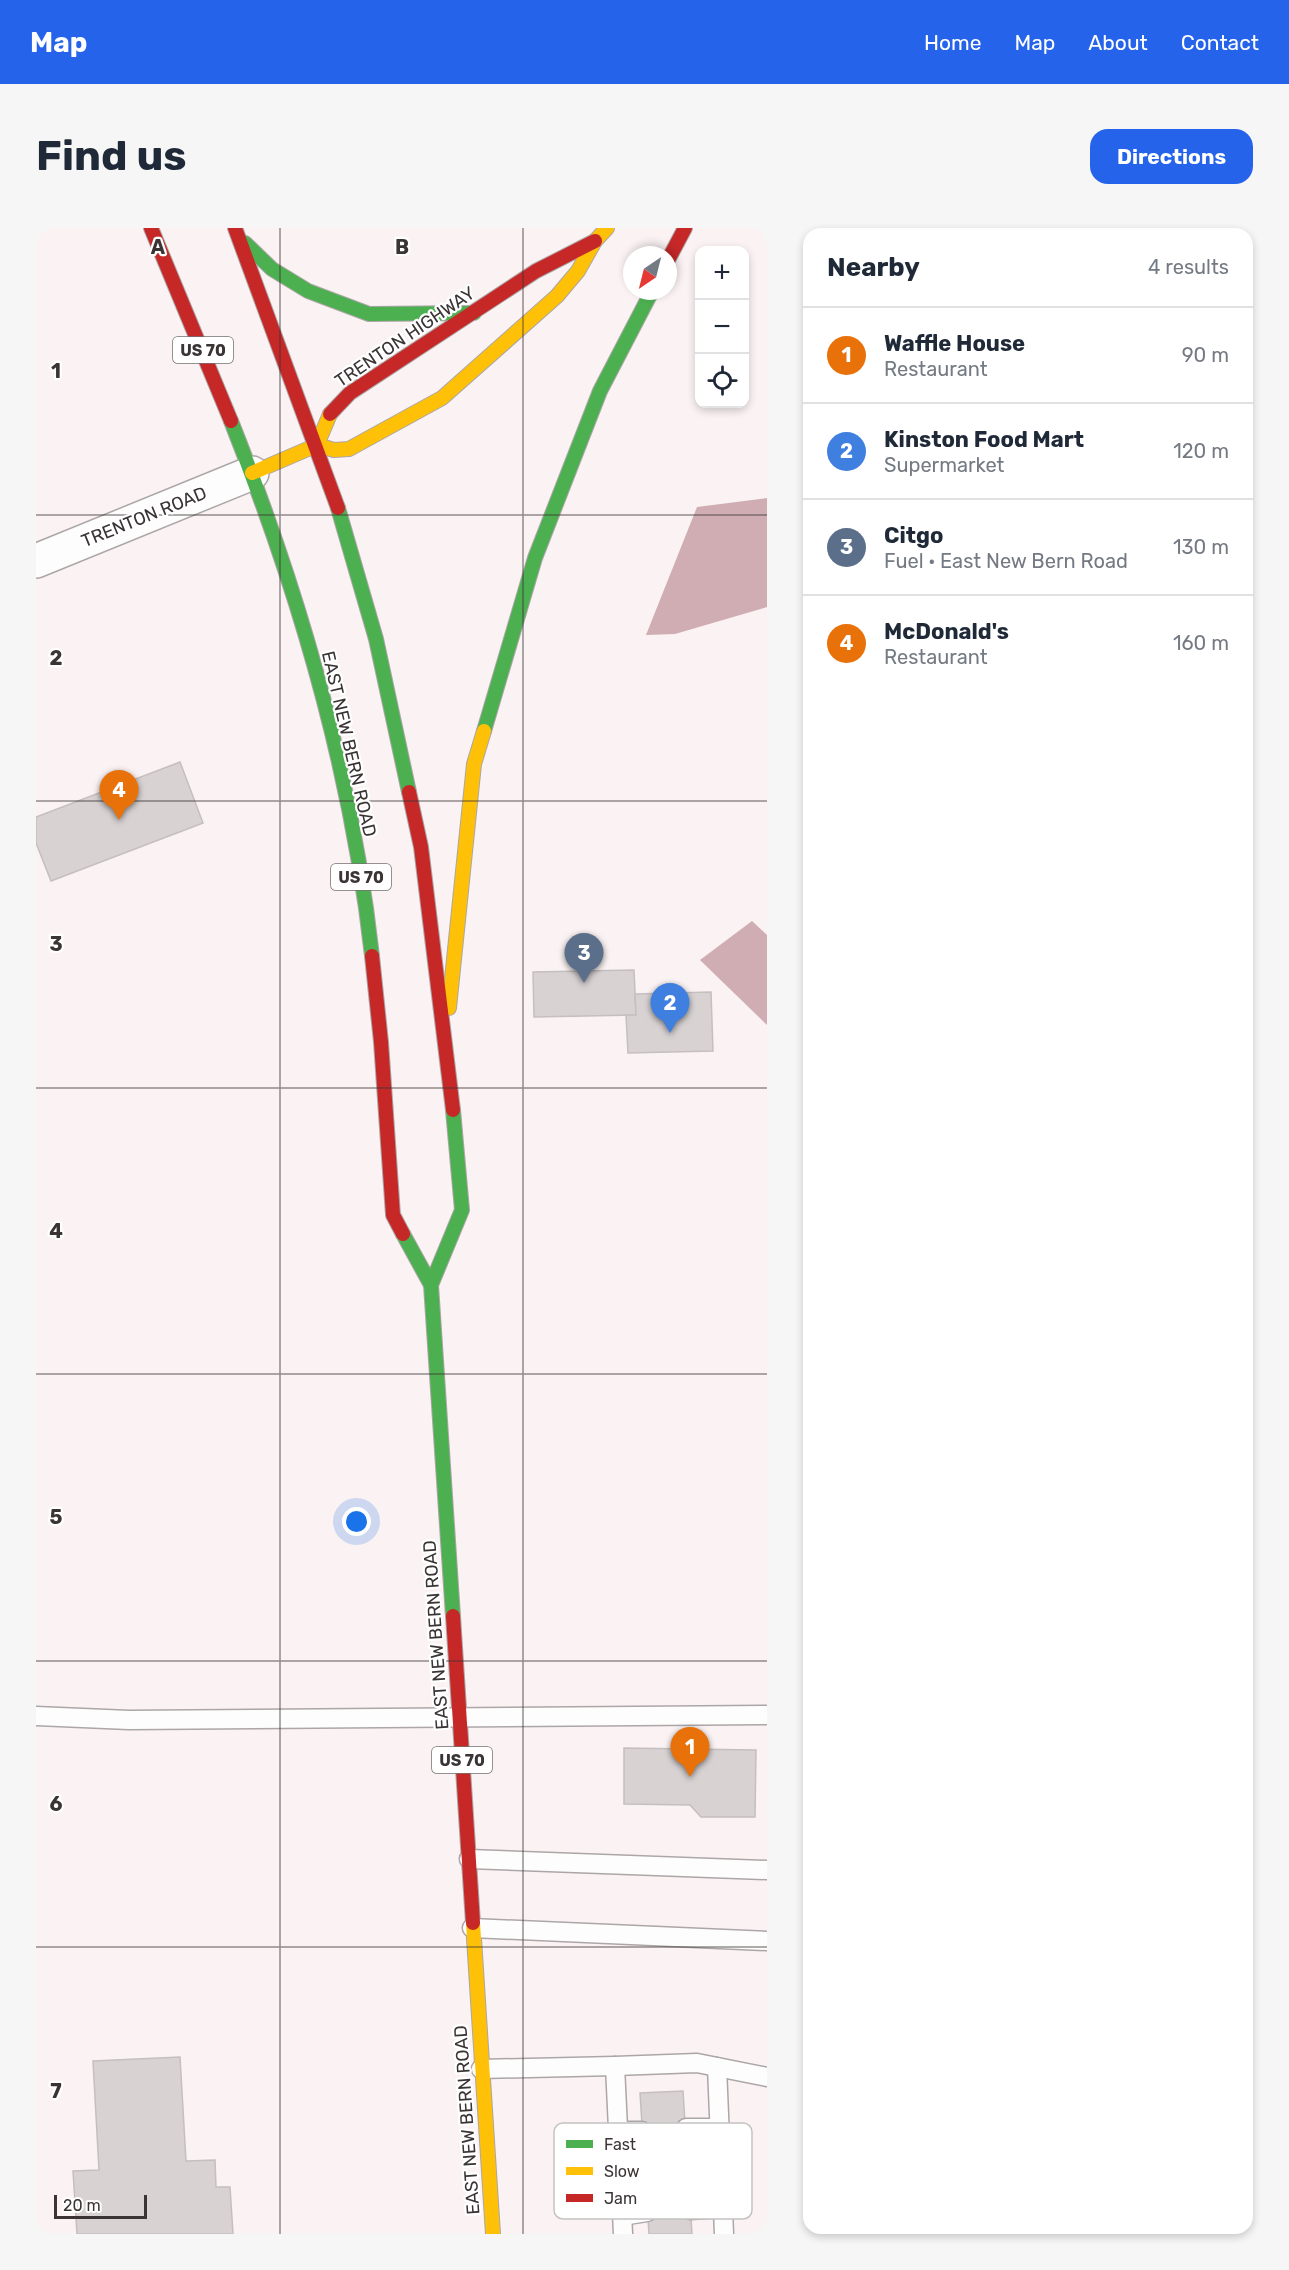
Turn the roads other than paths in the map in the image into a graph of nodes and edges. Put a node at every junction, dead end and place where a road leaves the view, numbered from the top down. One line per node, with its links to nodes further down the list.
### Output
1 (151, 228): 10 (main road, EAST NEW BERN ROAD / US 70)
2 (607, 228): 5 (main road, TRENTON HIGHWAY)
3 (684, 228): 6 (main road)
4 (238, 233): 8 (main road); 9 (main road, EAST NEW BERN ROAD / US 70)
5 (595, 241): 8 (main road, TRENTON HIGHWAY); 9 (main road, TRENTON HIGHWAY)
6 (675, 246)
7 (647, 300): 12 (main road)
8 (474, 313): 9 (main road, TRENTON HIGHWAY)
9 (317, 445): 10 (main road); 12 (main road, EAST NEW BERN ROAD / US 70)
10 (252, 473): 11 (street, TRENTON ROAD); 13 (main road, EAST NEW BERN ROAD / US 70)
11 (36, 561)
12 (446, 1037): 13 (main road, EAST NEW BERN ROAD / US 70)
13 (431, 1286): 16 (main road, EAST NEW BERN ROAD / US 70)
14 (767, 1715): 16 (lane)
15 (36, 1716): 16 (lane)
16 (459, 1718): 17 (main road, EAST NEW BERN ROAD / US 70)
17 (469, 1859): 18 (lane); 19 (main road, EAST NEW BERN ROAD / US 70)
18 (767, 1870)
19 (472, 1928): 20 (lane); 23 (main road, EAST NEW BERN ROAD / US 70)
20 (767, 1941)
21 (615, 2066): 22 (lane); 23 (lane); 25 (lane)
22 (717, 2067): 24 (lane); 26 (lane)
23 (481, 2069): 28 (main road, EAST NEW BERN ROAD / US 70)
24 (767, 2077)
25 (618, 2123)
26 (720, 2123)
27 (723, 2219): 29 (lane)
28 (493, 2234)
29 (724, 2234)

